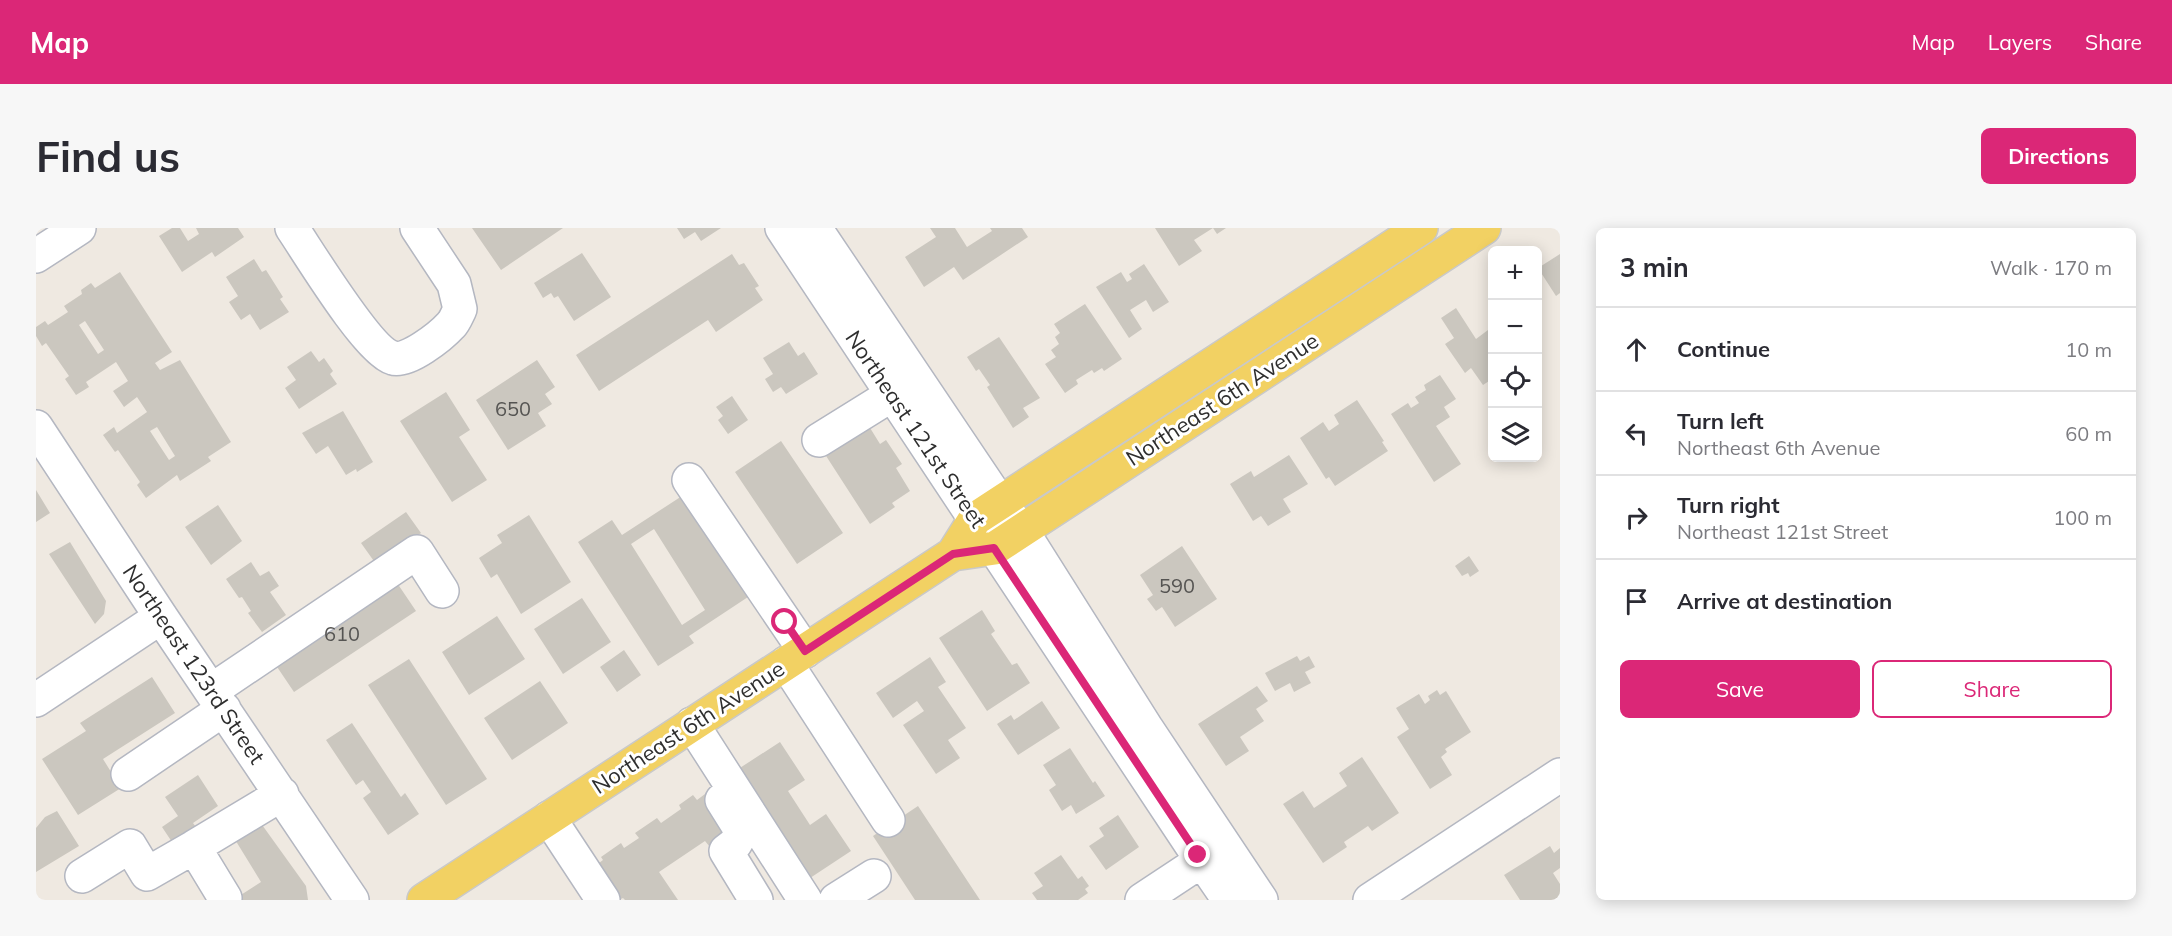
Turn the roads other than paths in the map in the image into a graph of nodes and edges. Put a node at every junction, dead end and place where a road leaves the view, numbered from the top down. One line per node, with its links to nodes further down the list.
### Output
1 (80, 228): 8 (street)
2 (292, 228): 3 (street)
3 (417, 228)
4 (782, 228): 9 (street, Northeast 121st Street)
5 (815, 228): 13 (street, Northeast 121st Street)
6 (1421, 228): 13 (main road, Northeast 6th Avenue)
7 (1484, 228): 14 (main road, Northeast 6th Avenue)
8 (36, 256)
9 (893, 394): 10 (street); 13 (street, Northeast 121st Street)
10 (819, 440)
11 (40, 443): 18 (street, Northeast 123rd Street)
12 (689, 480): 19 (street)
13 (987, 511): 14 (street, Northeast 121st Street); 15 (street, Northeast 121st Street); 16 (main road, Northeast 6th Avenue)
14 (1022, 531): 15 (main road, Northeast 6th Avenue); 41 (street, Northeast 121st Street)
15 (994, 548): 16 (main road, Northeast 6th Avenue); 29 (street, Northeast 121st Street)
16 (953, 554): 19 (main road, Northeast 6th Avenue)
17 (442, 591): 21 (street)
18 (161, 617): 20 (street); 21 (street, Northeast 123rd Street)
19 (795, 657): 22 (main road, Northeast 6th Avenue); 27 (street)
20 (36, 700)
21 (218, 700): 23 (street); 25 (street, Northeast 123rd Street)
22 (686, 729): 26 (main road, Northeast 6th Avenue); 37 (street); 38 (street)
23 (128, 774)
24 (1560, 775): 42 (street)
25 (282, 794): 28 (street); 34 (street, Northeast 123rd Street)
26 (549, 818): 35 (main road, Northeast 6th Avenue); 36 (street)
27 (888, 820)
28 (194, 847): 30 (street); 33 (street)
29 (1201, 861): 32 (street); 40 (street, Northeast 121st Street)
30 (82, 876)
31 (874, 876): 39 (street)
32 (1156, 896)
33 (225, 898)
34 (352, 900)
35 (424, 900)
36 (603, 900)
37 (756, 900)
38 (805, 900)
39 (836, 900)
40 (1229, 900)
41 (1261, 900)
42 (1370, 900)

